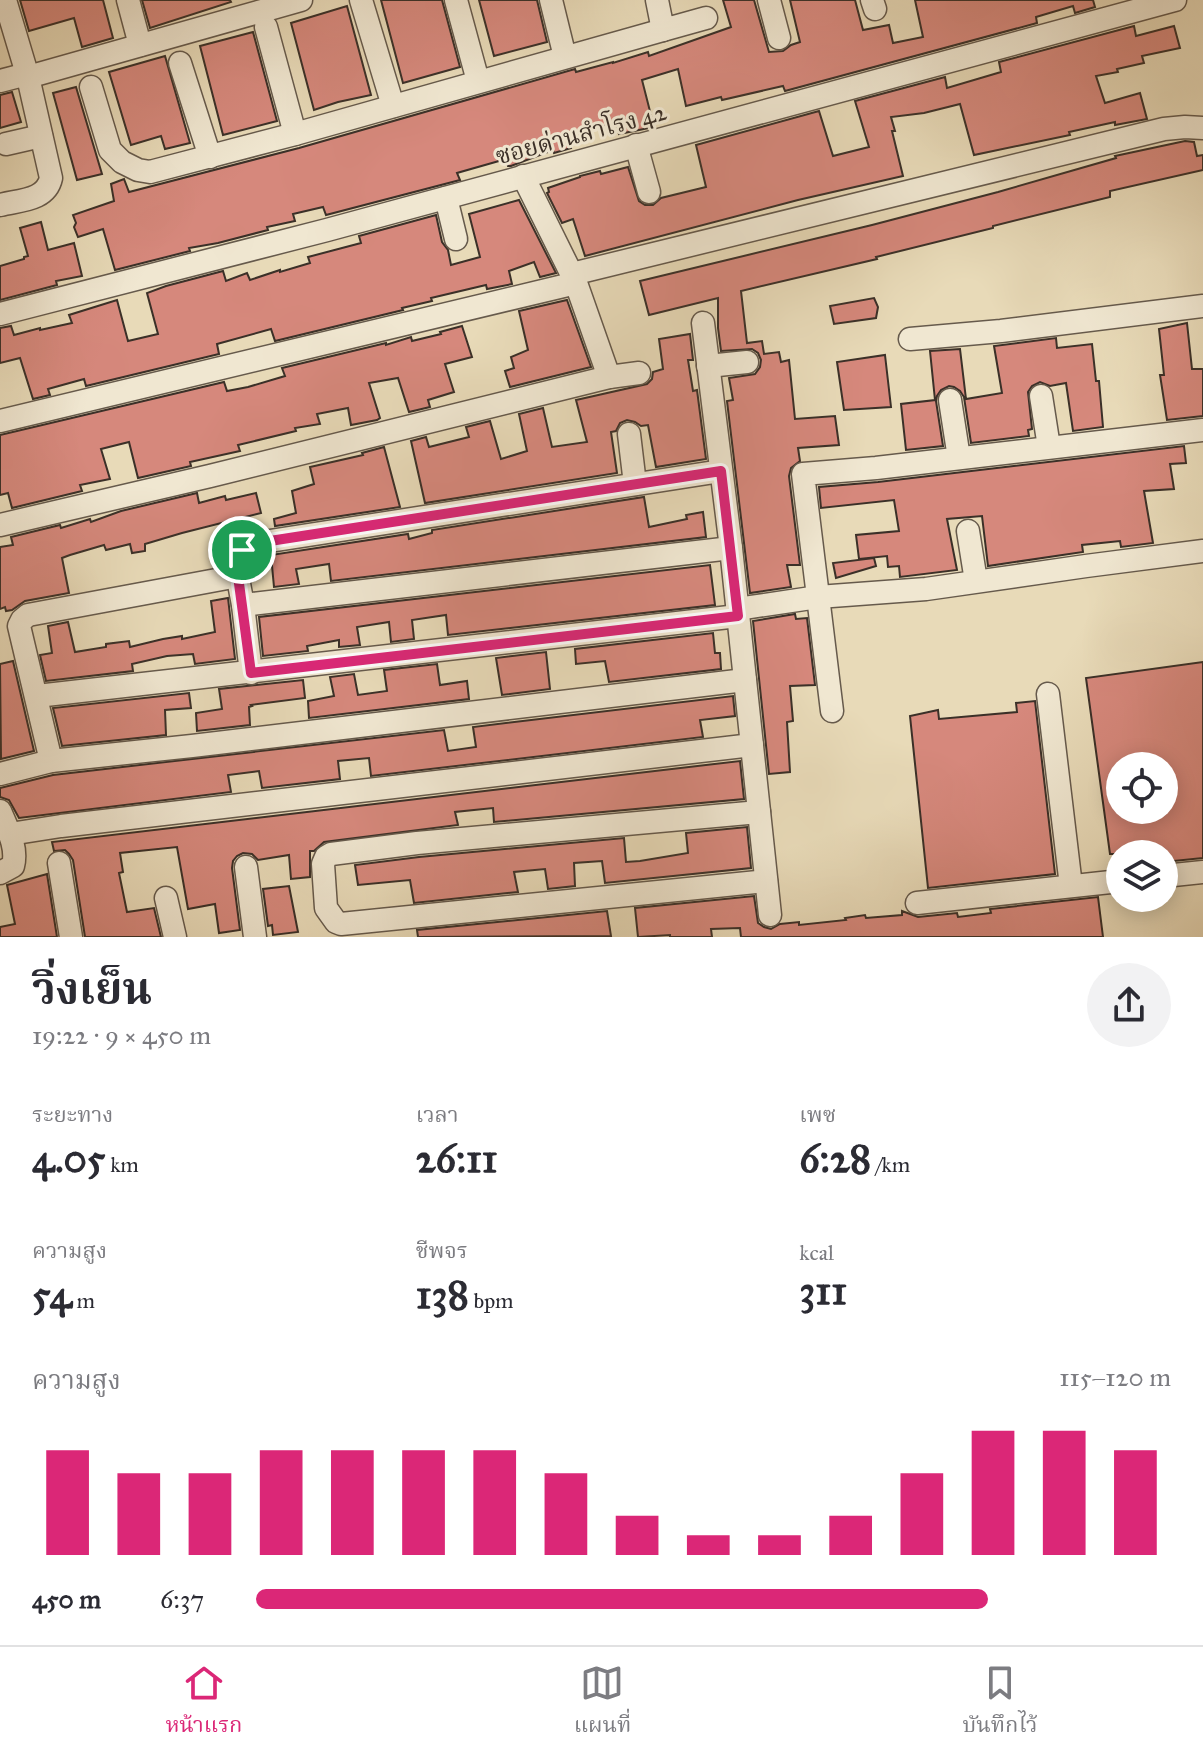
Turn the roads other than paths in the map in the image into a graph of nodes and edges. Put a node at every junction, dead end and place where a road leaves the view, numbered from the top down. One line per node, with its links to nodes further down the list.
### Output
1 (5, 0): 17 (street)
2 (128, 0): 14 (street)
3 (301, 0): 14 (street)
4 (361, 0): 21 (street)
5 (456, 0): 19 (street)
6 (551, 0): 15 (street)
7 (657, 0): 12 (street)
8 (769, 0): 13 (street)
9 (1175, 0): 26 (street, ซอยด่านสำโรง 42)
10 (706, 18): 12 (street)
11 (266, 27): 23 (street)
12 (663, 30): 15 (street)
13 (779, 38)
14 (140, 45): 17 (street)
15 (565, 57): 19 (street)
16 (180, 63): 27 (street)
17 (27, 75): 18 (street); 24 (street)
18 (0, 81)
19 (478, 81): 21 (street)
20 (91, 87): 27 (street)
21 (393, 106): 23 (street)
22 (1203, 128): 33 (street)
23 (295, 134): 27 (street)
24 (41, 136): 25 (street); 31 (street)
25 (6, 144)
26 (636, 145): 28 (street, ซอยด่านสำโรง 42); 29 (street)
27 (210, 157)
28 (523, 176): 30 (street, ซอยด่านสำโรง 42); 33 (street)
29 (649, 192)
30 (446, 198): 32 (street); 35 (street, ซอยด่านสำโรง 42)
31 (0, 205)
32 (456, 239)
33 (574, 278): 41 (street); 44 (street)
34 (1203, 306): 37 (street)
35 (0, 314)
36 (703, 323): 39 (street)
37 (910, 339)
38 (747, 362): 39 (street)
39 (708, 366): 49 (street)
40 (639, 373): 41 (street)
41 (609, 377): 51 (street)
42 (1041, 396): 47 (street)
43 (950, 400): 48 (street)
44 (0, 421)
45 (1203, 430): 47 (street)
46 (629, 434): 50 (street)
47 (1049, 447): 48 (street)
48 (959, 458): 57 (street)
49 (721, 471): 50 (street); 53 (street)
50 (635, 484): 55 (street)
51 (0, 525)
52 (968, 531): 56 (street)
53 (731, 548): 58 (street); 59 (street)
54 (1203, 551): 56 (street)
55 (238, 576): 58 (street); 63 (street)
56 (976, 581): 57 (street)
57 (818, 597): 59 (street); 64 (street)
58 (243, 605): 60 (street)
59 (738, 612): 60 (street); 61 (street)
60 (251, 673): 63 (street)
61 (745, 680): 65 (street); 66 (street)
62 (1048, 694): 78 (street)
63 (37, 696): 66 (street)
64 (832, 711)
65 (752, 745): 69 (street); 70 (street)
66 (51, 761): 67 (street)
67 (0, 774)
68 (0, 811): 70 (street)
69 (759, 812): 76 (street); 76 (street)
70 (10, 834): 74 (street)
71 (59, 863): 82 (street)
72 (246, 867): 84 (street)
73 (1203, 872): 75 (street)
74 (0, 873)
75 (1178, 875)
76 (766, 881): 81 (street)
77 (1106, 882): 78 (street)
78 (1071, 886): 80 (street)
79 (166, 898): 83 (street)
80 (917, 903)
81 (770, 915)
82 (71, 937)
83 (175, 937)
84 (255, 937)

